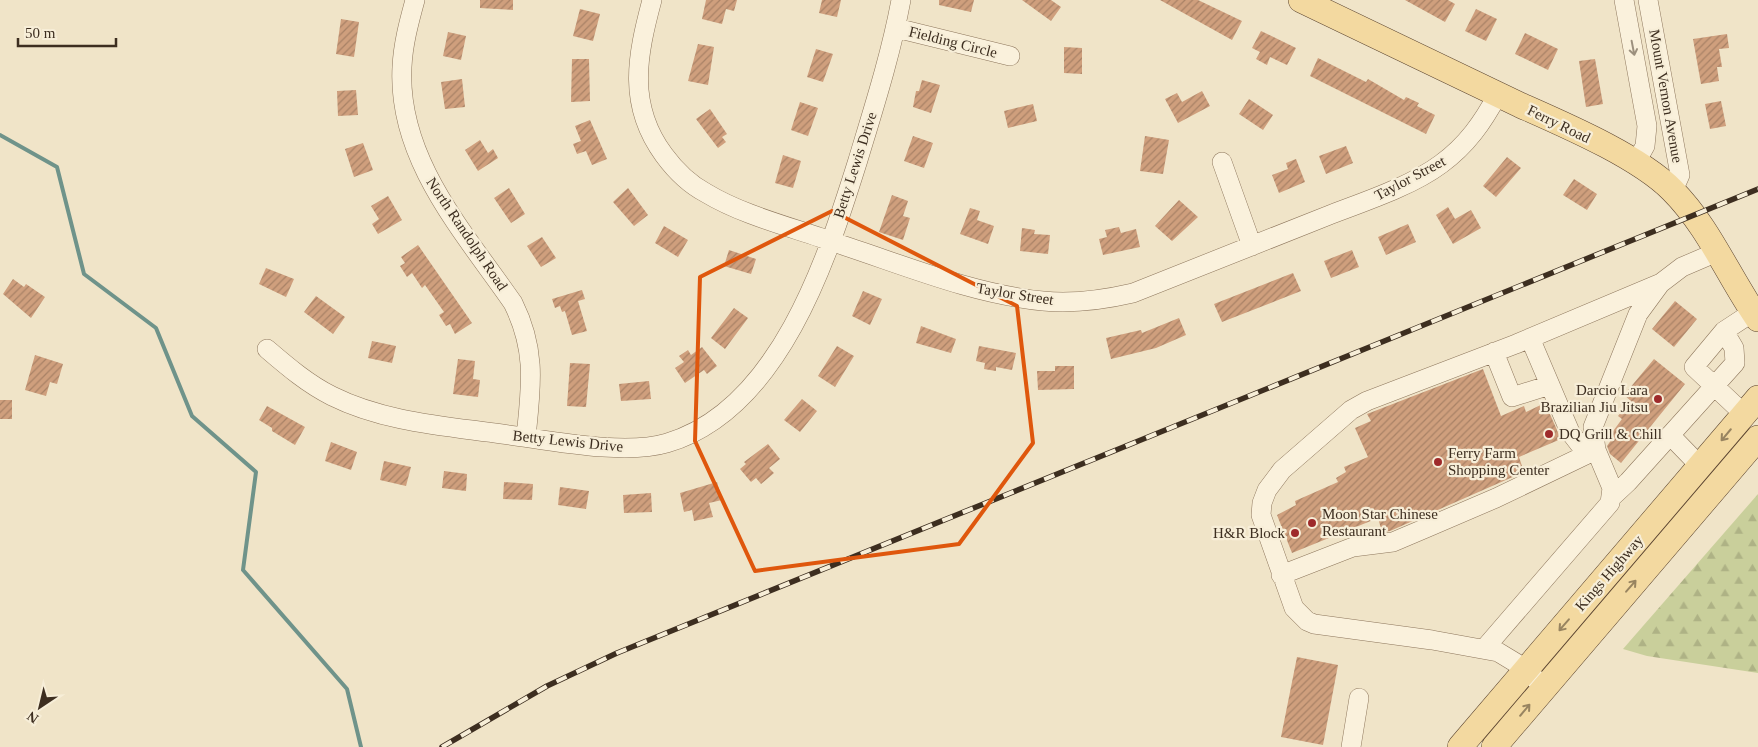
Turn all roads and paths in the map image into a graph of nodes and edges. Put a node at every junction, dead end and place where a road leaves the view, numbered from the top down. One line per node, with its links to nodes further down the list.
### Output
1 (415, 0): 26 (street, North Randolph Road)
2 (652, 0): 13 (street, Taylor Street)
3 (901, 0): 7 (street, Betty Lewis Drive)
4 (1301, 0): 9 (main road, Ferry Road)
5 (1624, 0): 11 (street, Mount Vernon Avenue, one-way to 11)
6 (1648, 0): 12 (street, Mount Vernon Avenue)
7 (896, 28): 8 (street, Fielding Circle); 13 (street, Betty Lewis Drive)
8 (1010, 56)
9 (1498, 94): 11 (main road, Ferry Road); 14 (street, Taylor Street)
10 (1222, 162): 14 (street)
11 (1634, 164): 12 (main road, Ferry Road)
12 (1670, 188): 15 (main road, Ferry Road)
13 (830, 240): 14 (street, Taylor Street); 26 (street, Betty Lewis Drive)
14 (1252, 246)
15 (1718, 252): 16 (street); 17 (main road, Ferry Road)
16 (1661, 283): 19 (street); 28 (street)
17 (1756, 315): 18 (street)
18 (1724, 331): 23 (street); 23 (street)
19 (1530, 338): 21 (street); 22 (street)
20 (267, 349): 26 (street, Betty Lewis Drive)
21 (1494, 352): 22 (street); 31 (street)
22 (1550, 385): 28 (street)
23 (1713, 386): 24 (street); 25 (street)
24 (1751, 406): 29 (main road, Kings Highway, one-way to 29)
25 (1670, 435): 29 (street); 30 (street)
26 (526, 437)
27 (1758, 438): 34 (main road, Kings Highway, one-way to 27)
28 (1591, 452): 30 (street); 31 (street)
29 (1700, 466): 33 (main road, Kings Highway, one-way to 33)
30 (1613, 496): 32 (street)
31 (1281, 575): 32 (street)
32 (1484, 649): 33 (street)
33 (1526, 670): 34 (street); 37 (main road, Kings Highway)
34 (1544, 688): 38 (main road, Kings Highway, one-way to 34)
35 (1359, 698): 36 (street)
36 (1351, 747)
37 (1460, 747)
38 (1494, 747)

